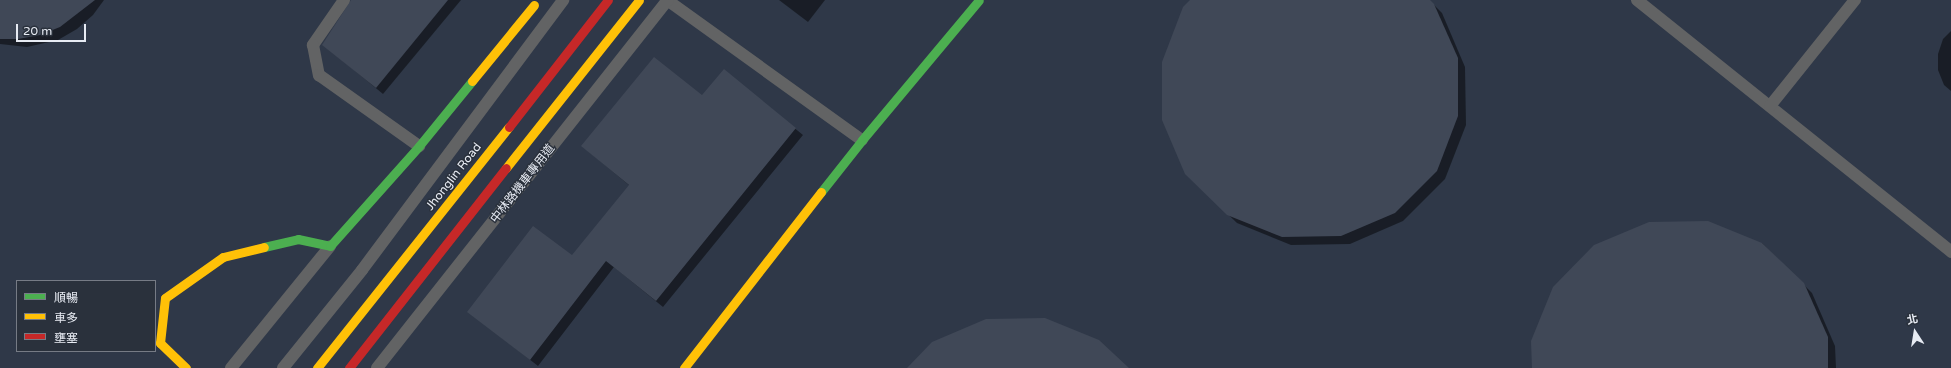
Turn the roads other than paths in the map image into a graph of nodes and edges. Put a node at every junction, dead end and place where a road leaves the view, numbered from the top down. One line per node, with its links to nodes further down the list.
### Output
1 (344, 0): 12 (lane)
2 (563, 0): 17 (lane)
3 (608, 0): 18 (street, Jhonglin Road)
4 (639, 0): 19 (street)
5 (668, 0): 11 (lane); 20 (lane, 中林路機車專用道)
6 (980, 0): 11 (street)
7 (1637, 0): 10 (lane)
8 (1855, 0): 10 (lane)
9 (530, 2): 12 (street)
10 (1770, 106): 14 (lane)
11 (862, 140): 21 (street)
12 (419, 146): 13 (street)
13 (330, 246): 15 (street); 16 (lane)
14 (1951, 252)
15 (186, 368)
16 (230, 368)
17 (283, 368)
18 (317, 368)
19 (349, 368)
20 (377, 368)
21 (684, 368)

